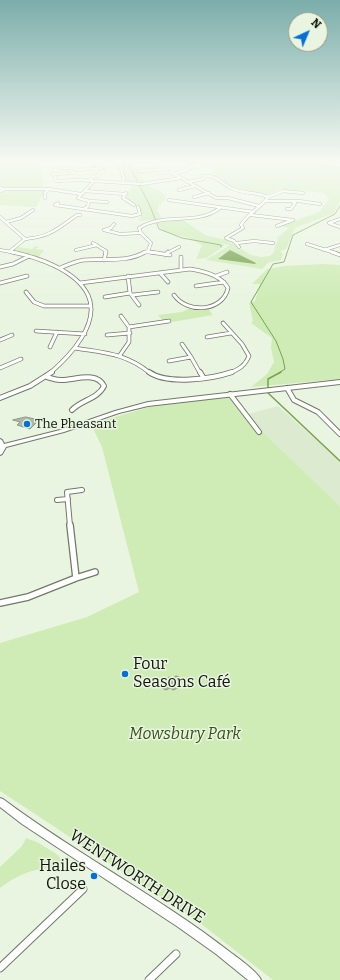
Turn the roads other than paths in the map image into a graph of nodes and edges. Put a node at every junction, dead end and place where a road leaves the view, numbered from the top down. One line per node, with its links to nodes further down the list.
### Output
1 (259, 206): 11 (street)
2 (68, 207): 8 (street)
3 (87, 207): 8 (street)
4 (138, 207): 8 (street)
5 (215, 207): 7 (street)
6 (293, 207): 9 (street)
7 (220, 208): 11 (street); 20 (street)
8 (84, 209)
9 (287, 209)
10 (33, 210): 16 (street)
11 (254, 212): 13 (street)
12 (80, 215): 21 (street)
13 (251, 215): 18 (street); 24 (street)
14 (0, 217): 16 (street)
15 (340, 219): 19 (street)
16 (6, 222): 21 (street)
17 (114, 224): 20 (street)
18 (277, 226)
19 (340, 227)
20 (140, 233): 34 (street)
21 (25, 239): 33 (street)
22 (275, 240): 24 (street)
23 (93, 243): 26 (street)
24 (237, 243): 28 (street)
25 (307, 244): 32 (street)
26 (97, 245): 31 (street); 40 (street)
27 (340, 245): 32 (street)
28 (239, 247)
29 (179, 248): 35 (street)
30 (0, 250): 33 (street)
31 (76, 250)
32 (324, 250): 36 (street)
33 (9, 252): 37 (street)
34 (146, 252): 35 (street); 40 (street)
35 (165, 255): 38 (street)
36 (340, 255)
37 (29, 256): 41 (street); 42 (street)
38 (170, 256)
39 (181, 257): 43 (street)
40 (104, 260): 42 (street)
41 (0, 267)
42 (60, 268): 52 (street)
43 (181, 269): 44 (street); 48 (street)
44 (160, 273): 47 (street); 49 (street)
45 (227, 274): 48 (street)
46 (27, 276): 51 (street)
47 (128, 276): 52 (street); 56 (street)
48 (216, 276): 50 (street)
49 (168, 282)
50 (224, 282): 53 (street); 57 (street)
51 (0, 283)
52 (80, 283): 60 (street)
53 (196, 286)
54 (26, 292): 60 (street)
55 (158, 292): 56 (street)
56 (132, 294): 58 (street); 59 (street)
57 (174, 295)
58 (105, 297)
59 (139, 305)
60 (91, 306): 69 (street)
61 (121, 316): 64 (street)
62 (169, 321): 64 (street)
63 (222, 323): 68 (street)
64 (129, 327): 67 (street)
65 (36, 331): 66 (street)
66 (57, 332): 69 (street); 74 (street)
67 (130, 333): 71 (street); 77 (street)
68 (231, 333): 72 (street); 83 (street)
69 (85, 334): 76 (street)
70 (12, 335): 73 (street)
71 (107, 335)
72 (207, 337)
73 (0, 340)
74 (47, 343)
75 (182, 344): 78 (street)
76 (74, 348): 77 (street); 82 (street)
77 (120, 356): 83 (street)
78 (191, 357): 80 (street); 83 (street)
79 (21, 359): 81 (street)
80 (169, 361)
81 (0, 368)
82 (47, 377): 87 (street); 88 (street)
83 (203, 377)
84 (340, 382): 85 (main road)
85 (287, 388): 86 (main road); 90 (street)
86 (230, 394): 89 (street); 91 (main road)
87 (0, 398)
88 (72, 410)
89 (259, 432)
90 (340, 434)
91 (2, 444): 92 (main road)
92 (0, 453)
93 (82, 490): 94 (street)
94 (68, 499): 95 (street); 97 (street)
95 (56, 500)
96 (95, 572): 97 (street)
97 (76, 578): 98 (street)
98 (0, 603)
99 (0, 802): 104 (street, WENTWORTH DRIVE)
100 (83, 889): 102 (street)
101 (176, 954): 103 (street)
102 (0, 968)
103 (149, 980)
104 (256, 980)

